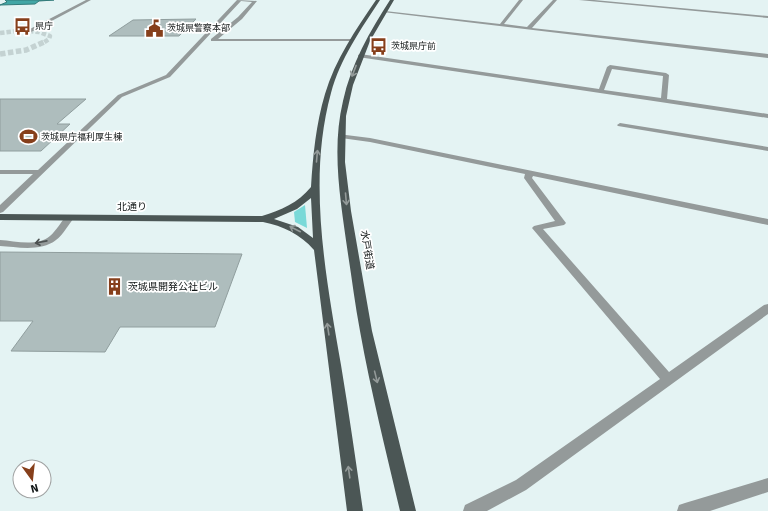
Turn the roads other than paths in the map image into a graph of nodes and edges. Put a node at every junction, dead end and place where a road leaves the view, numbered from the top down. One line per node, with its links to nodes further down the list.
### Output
1 (76, 0): 2 (street); 2 (street)
2 (88, 0)
3 (240, 0): 14 (street); 24 (street)
4 (378, 0): 14 (main road, 水戸街道)
5 (392, 0): 10 (main road, 水戸街道)
6 (521, 0): 12 (street)
7 (554, 0): 13 (street)
8 (583, 0): 9 (street)
9 (612, 1): 11 (street)
10 (385, 12): 12 (street); 15 (main road, 水戸街道)
11 (768, 17)
12 (501, 25): 13 (street)
13 (530, 28): 16 (street)
14 (351, 40): 15 (main road, 水戸街道)
15 (356, 51): 17 (street); 21 (main road, 水戸街道, one-way to 21); 26 (main road, 水戸街道, one-way to 15)
16 (768, 56)
17 (601, 91): 18 (street); 18 (street)
18 (664, 100): 19 (street)
19 (768, 116)
20 (620, 125): 22 (street)
21 (341, 136): 25 (street); 38 (main road, 水戸街道, one-way to 38)
22 (768, 149)
23 (0, 172): 24 (street)
24 (40, 172): 27 (street)
25 (530, 173): 31 (street); 35 (street)
26 (316, 187): 30 (main road); 33 (main road, 水戸街道)
27 (0, 210)
28 (0, 217): 29 (main road, 北通り)
29 (69, 218): 30 (main road, 北通り); 32 (street, one-way to 32)
30 (263, 219): 33 (main road, one-way to 30)
31 (768, 222)
32 (0, 243)
33 (320, 251): 37 (main road, 水戸街道, one-way to 33)
34 (768, 308): 35 (street)
35 (668, 380): 39 (street)
36 (768, 485): 40 (street)
37 (354, 511)
38 (408, 511)
39 (471, 511)
40 (685, 511)

